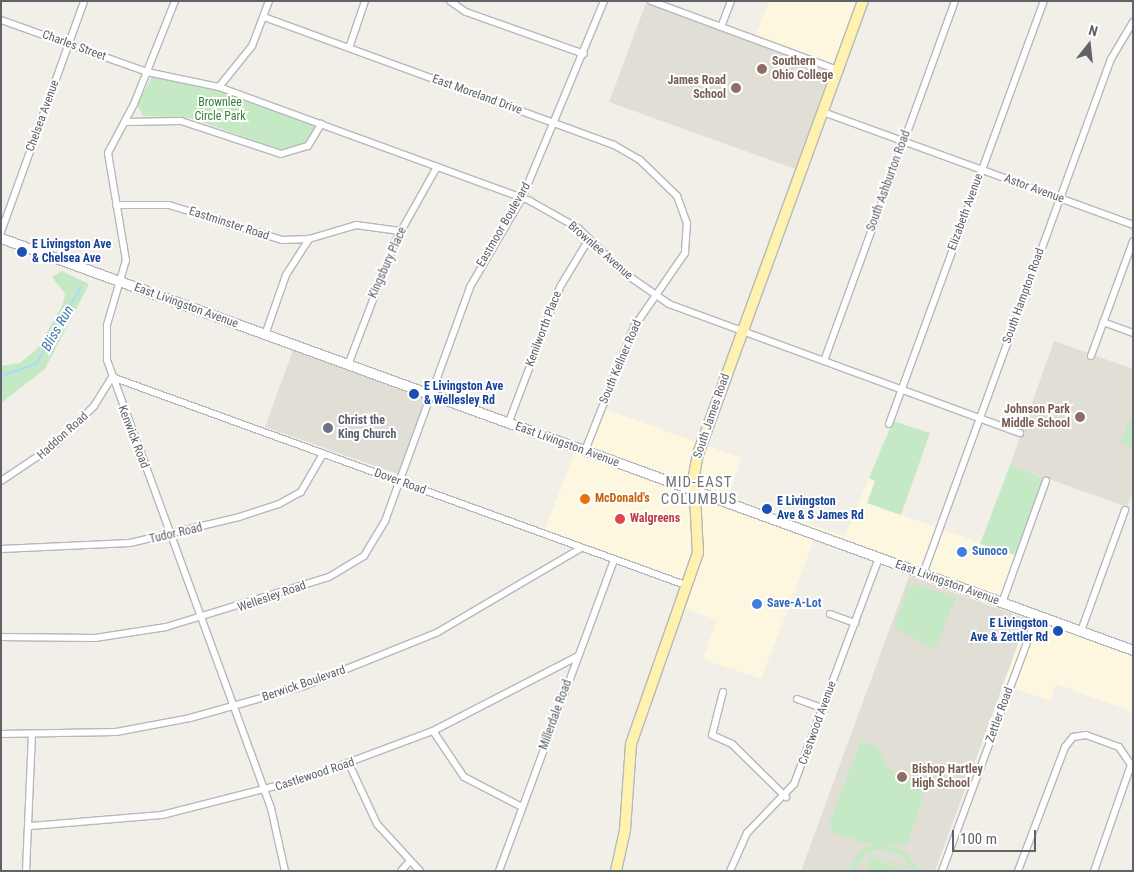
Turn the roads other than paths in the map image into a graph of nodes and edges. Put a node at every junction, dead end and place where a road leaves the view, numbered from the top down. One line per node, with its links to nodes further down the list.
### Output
1 (84, 1): 16 (street, Chelsea Avenue)
2 (174, 1): 20 (street, Kenwick Road)
3 (269, 1): 12 (street)
4 (364, 1): 17 (street)
5 (450, 1): 18 (street)
6 (604, 1): 18 (street, Eastmoor Boulevard)
7 (651, 1): 15 (street)
8 (731, 1): 15 (street)
9 (863, 1): 19 (main road, South James Road)
10 (955, 1): 26 (street, South Ashburton Road)
11 (1044, 1): 28 (street, Elizabeth Avenue)
12 (264, 17): 17 (street, East Moreland Drive); 21 (street)
13 (1, 20): 16 (street, Charles Street)
14 (1133, 22): 31 (street, South Hampton Road)
15 (721, 27): 19 (street)
16 (68, 44): 20 (street, Charles Street); 35 (street, Chelsea Avenue)
17 (349, 48): 25 (street, East Moreland Drive)
18 (584, 54): 25 (street, Eastmoor Boulevard)
19 (838, 70): 22 (main road, South James Road)
20 (147, 72): 21 (street, Brownlee Avenue); 23 (street, Kenwick Road)
21 (219, 87): 24 (street, Brownlee Avenue)
22 (823, 112): 26 (street, Astor Avenue); 44 (main road, South James Road)
23 (126, 122): 24 (street); 32 (street, Kenwick Road)
24 (321, 124): 27 (street, Brownlee Avenue)
25 (555, 124): 29 (street, East Moreland Drive); 30 (street, Eastmoor Boulevard)
26 (904, 141): 28 (street, Astor Avenue); 48 (street, South Ashburton Road)
27 (437, 167): 30 (street, Brownlee Avenue); 34 (street, Kingsbury Place)
28 (981, 170): 31 (street, Astor Avenue); 51 (street, Elizabeth Avenue)
29 (677, 196): 42 (street, South Kellner Road)
30 (522, 198): 38 (street, Brownlee Avenue); 52 (street, Eastmoor Boulevard)
31 (1060, 198): 33 (street, Astor Avenue); 53 (street, South Hampton Road)
32 (116, 206): 37 (street, Eastminster Road); 41 (street, Kenwick Road)
33 (1133, 225)
34 (400, 231): 37 (street, Eastminster Road); 49 (street, Kingsbury Place)
35 (1, 232)
36 (1, 238): 41 (main road, East Livingston Avenue)
37 (309, 238): 46 (street)
38 (589, 239): 42 (street, Brownlee Avenue); 54 (street, Kenilworth Place)
39 (1133, 241): 40 (street)
40 (1130, 260): 43 (street)
41 (120, 282): 46 (main road, East Livingston Avenue); 50 (street, Kenwick Road)
42 (654, 295): 44 (street, Brownlee Avenue); 57 (street, South Kellner Road)
43 (1103, 322): 45 (street); 47 (street)
44 (742, 332): 48 (street, Brownlee Avenue); 62 (main road, South James Road)
45 (1133, 333)
46 (265, 335): 49 (main road, East Livingston Avenue)
47 (1091, 356)
48 (824, 361): 51 (street, Brownlee Avenue)
49 (348, 365): 52 (main road, East Livingston Avenue)
50 (112, 377): 58 (street, Dover Road); 59 (street, Haddon Road); 64 (street, Kenwick Road)
51 (901, 389): 53 (street, Brownlee Avenue); 55 (street, Elizabeth Avenue)
52 (431, 395): 54 (main road, East Livingston Avenue); 61 (street, Wellesley Road)
53 (980, 418): 56 (street, Brownlee Avenue); 69 (street, South Hampton Road)
54 (508, 424): 57 (main road, East Livingston Avenue)
55 (889, 424)
56 (1020, 433)
57 (585, 452): 62 (main road, East Livingston Avenue)
58 (323, 454): 61 (street, Dover Road); 64 (street, Tudor Road)
59 (1, 481)
60 (1046, 481): 71 (street)
61 (399, 482): 65 (street, Dover Road); 74 (street, Wellesley Road)
62 (696, 493): 67 (main road, East Livingston Avenue); 70 (main road, South James Road)
63 (1125, 510): 76 (street)
64 (170, 536): 66 (street, Tudor Road); 74 (street, Kenwick Road)
65 (581, 548): 68 (street, Dover Road); 82 (street, Berwick Boulevard)
66 (1, 549)
67 (879, 558): 69 (main road, East Livingston Avenue); 75 (street, Crestwood Avenue)
68 (614, 560): 70 (street, Dover Road); 79 (street, Millerdale Road)
69 (922, 574): 71 (main road, East Livingston Avenue)
70 (688, 586): 98 (main road, South James Road)
71 (1002, 603): 73 (main road, East Livingston Avenue)
72 (830, 614): 75 (street)
73 (1037, 616): 76 (main road, East Livingston Avenue); 100 (street, Zettler Road)
74 (201, 619): 77 (street, Wellesley Road); 82 (street, Kenwick Road)
75 (856, 623): 83 (street, Crestwood Avenue)
76 (1081, 632): 78 (main road, East Livingston Avenue)
77 (1, 638)
78 (1133, 650)
79 (578, 656): 84 (street, Castlewood Road); 90 (street, Millerdale Road)
80 (723, 692): 89 (street)
81 (797, 699): 83 (street)
82 (234, 707): 86 (street, Berwick Boulevard); 88 (street, Kenwick Road)
83 (824, 708): 89 (street, Crestwood Avenue)
84 (433, 731): 87 (street, Castlewood Road); 90 (street)
85 (1, 734): 86 (street, Berwick Boulevard)
86 (32, 736): 91 (street)
87 (349, 764): 88 (street, Castlewood Road); 92 (street)
88 (265, 790): 91 (street, Castlewood Road); 94 (street, Kenwick Road)
89 (786, 797): 99 (street, Crestwood Avenue)
90 (522, 807): 97 (street, Millerdale Road)
91 (31, 826): 93 (street)
92 (409, 862): 95 (street); 96 (street)
93 (26, 871)
94 (284, 871)
95 (401, 871)
96 (420, 871)
97 (499, 871)
98 (616, 871)
99 (730, 871)
100 (942, 871)
101 (1018, 871): 102 (street)
102 (1094, 871)

